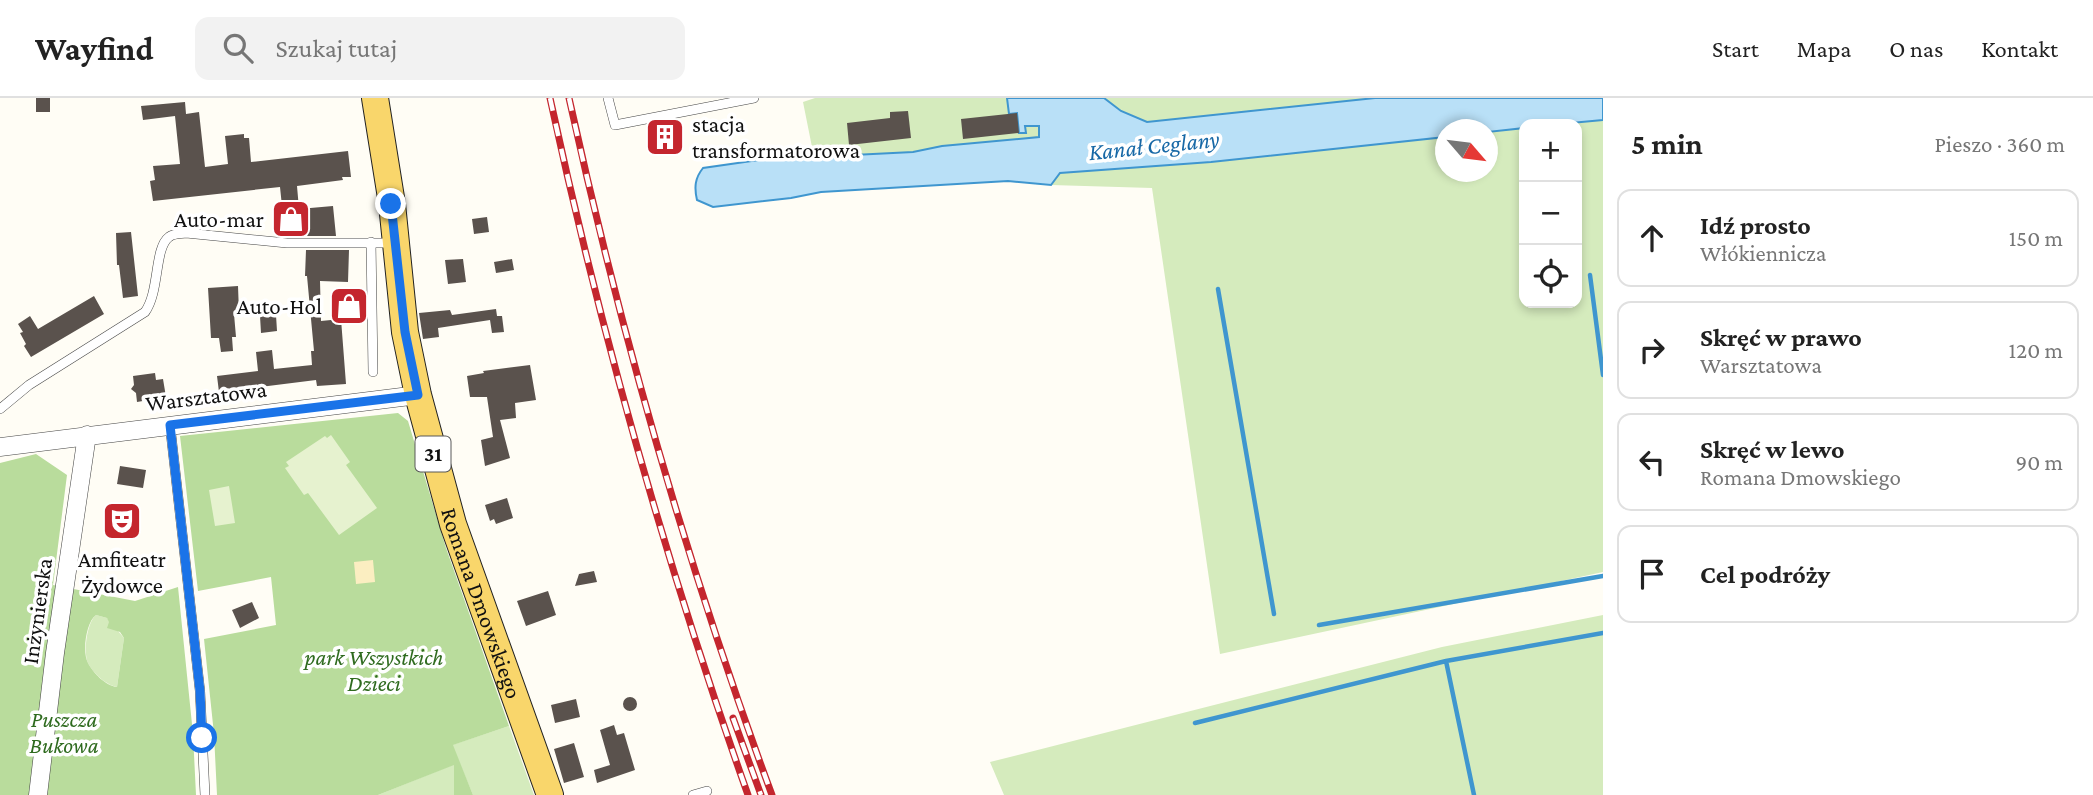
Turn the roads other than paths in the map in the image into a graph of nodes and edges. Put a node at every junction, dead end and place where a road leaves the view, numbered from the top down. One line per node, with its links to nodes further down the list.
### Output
1 (375, 98): 4 (main road, Romana Dmowskiego / 31)
2 (608, 98): 3 (lane)
3 (754, 98)
4 (383, 243): 5 (lane); 6 (main road, Romana Dmowskiego / 31); 7 (lane)
5 (373, 372)
6 (418, 395): 8 (street, Warsztatowa); 14 (main road, Romana Dmowskiego / 31)
7 (0, 409)
8 (170, 425): 9 (street, Warsztatowa); 13 (lane)
9 (87, 435): 10 (street, Warsztatowa); 12 (street, Inżynierska)
10 (0, 447)
11 (707, 791): 15 (lane)
12 (38, 795)
13 (205, 795)
14 (550, 795)
15 (694, 795)

